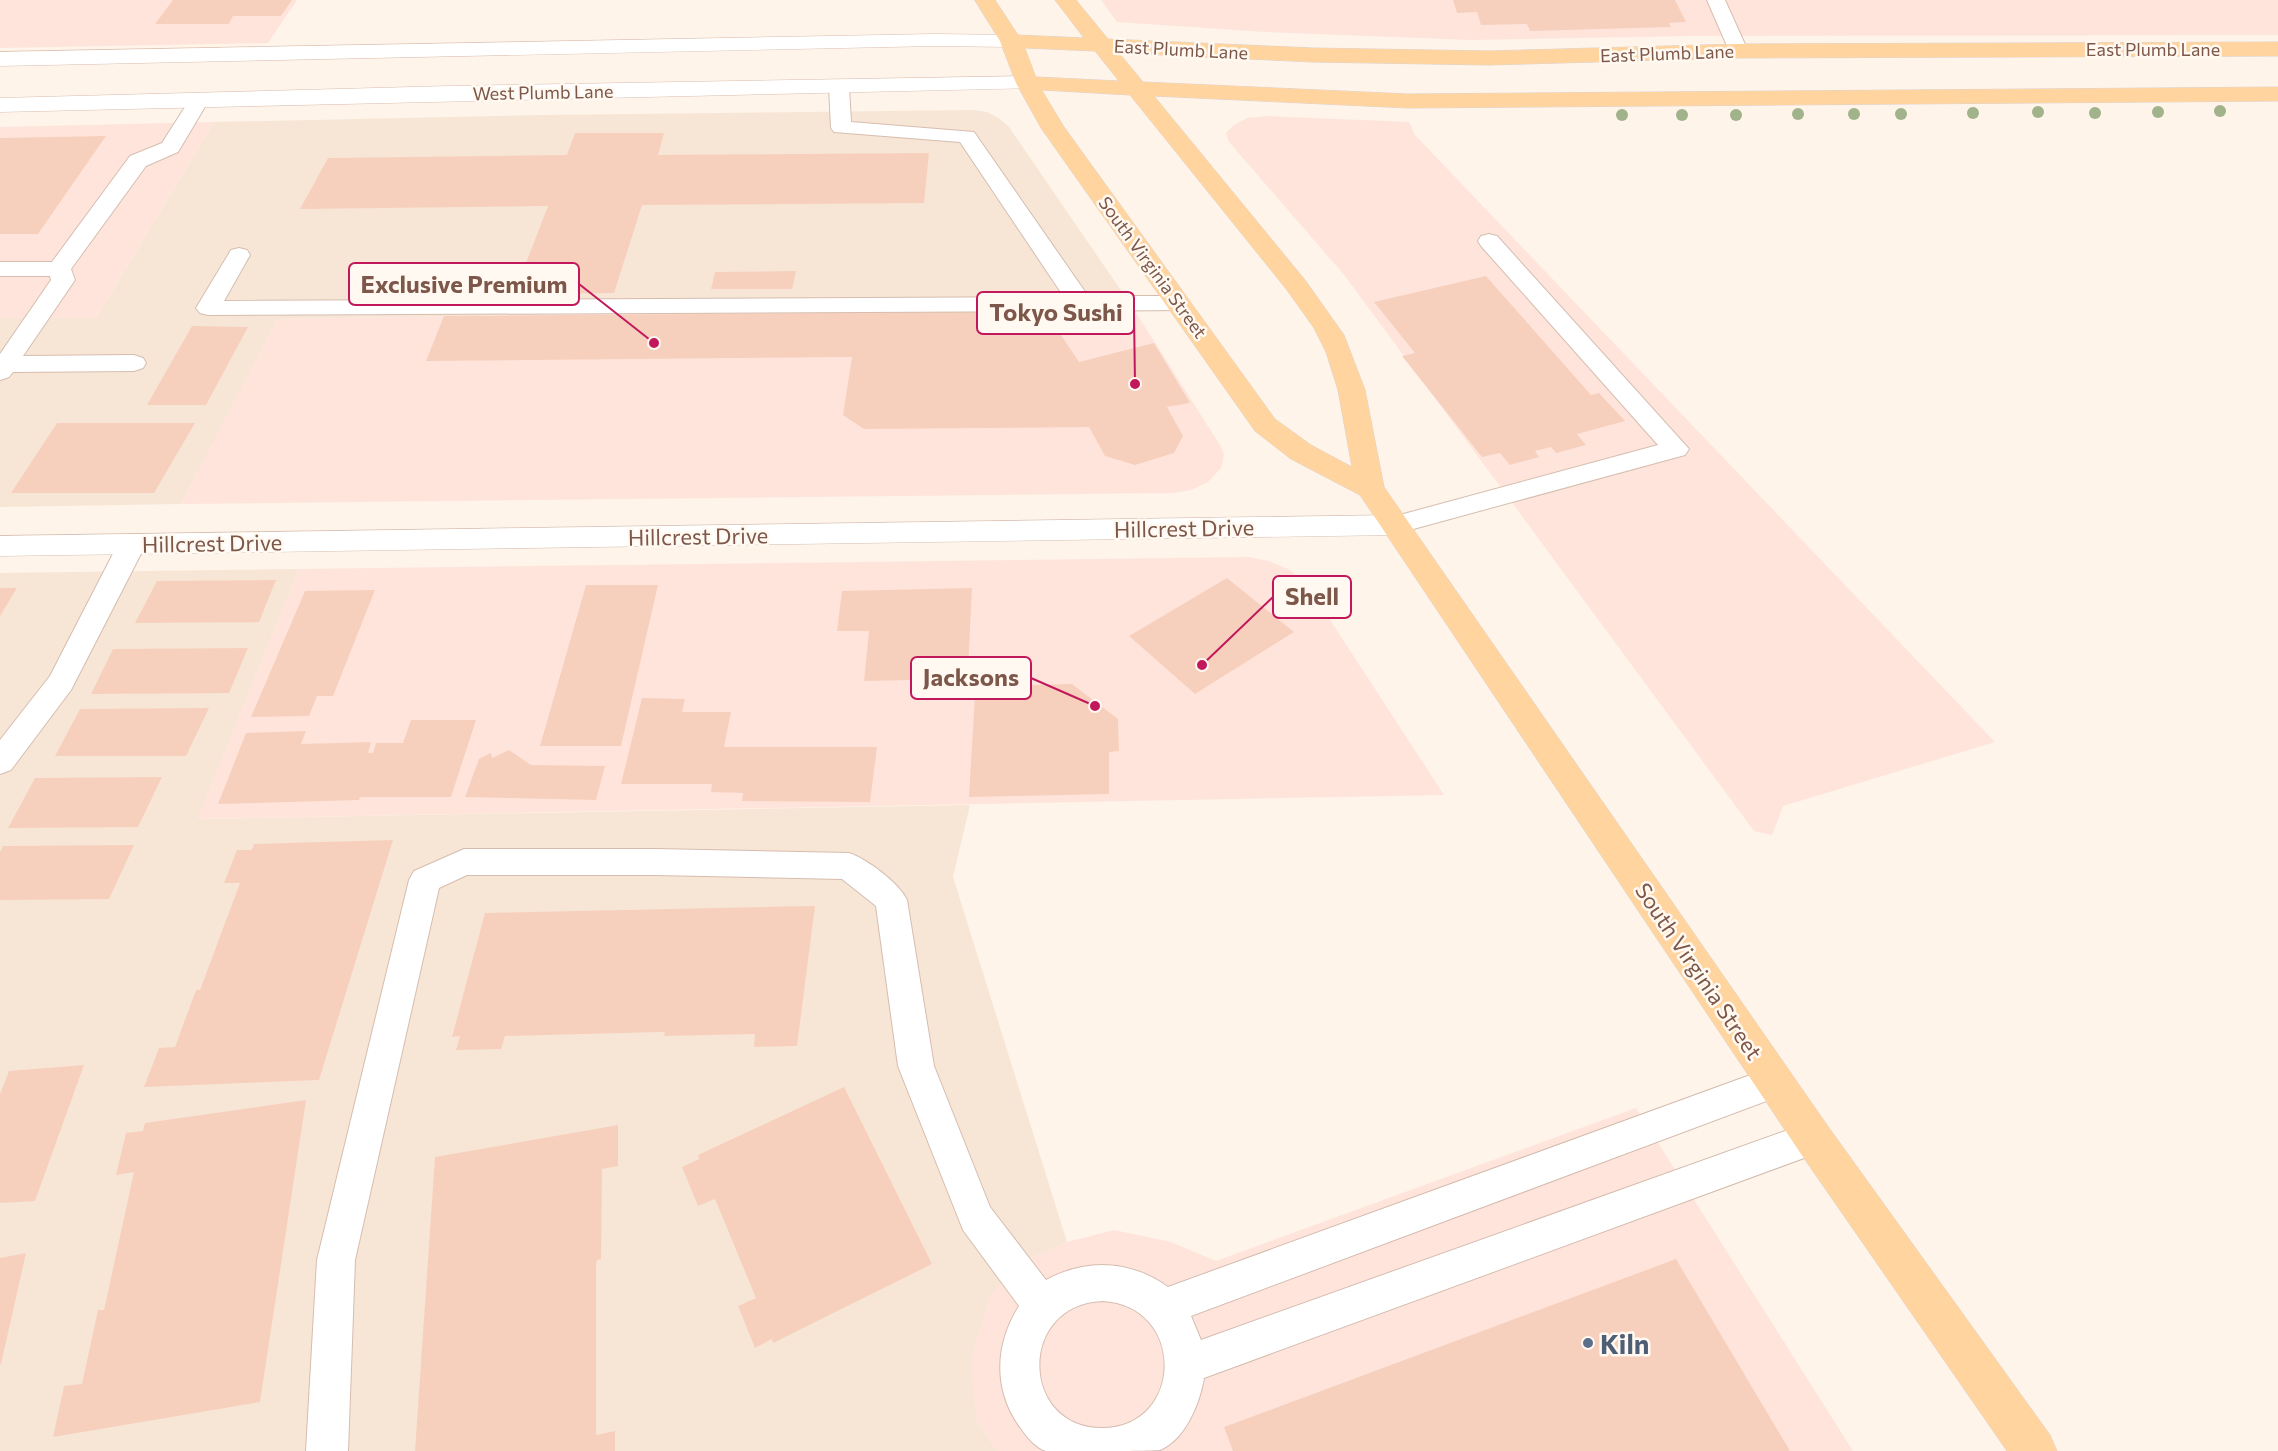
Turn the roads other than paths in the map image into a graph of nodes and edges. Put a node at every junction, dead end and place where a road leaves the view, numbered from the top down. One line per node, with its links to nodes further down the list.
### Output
1 (985, 0): 4 (main road, South Virginia Street)
2 (1065, 0): 6 (main road, South Virginia Street)
3 (1716, 0): 8 (lane)
4 (1011, 41): 5 (main road, West Plumb Lane); 9 (main road, West Plumb Lane); 10 (main road, South Virginia Street)
5 (1056, 43): 6 (main road, East Plumb Lane)
6 (1102, 45): 8 (main road, East Plumb Lane); 13 (main road, South Virginia Street)
7 (2278, 49): 8 (main road, East Plumb Lane)
8 (1738, 51)
9 (0, 59)
10 (1027, 84): 11 (main road, West Plumb Lane); 12 (main road, West Plumb Lane); 21 (main road, South Virginia Street)
11 (1086, 86): 13 (main road, East Plumb Lane)
12 (839, 87): 15 (main road, West Plumb Lane); 22 (lane)
13 (1136, 89): 14 (main road, East Plumb Lane); 25 (main road, South Virginia Street)
14 (2278, 94)
15 (200, 99): 16 (main road, West Plumb Lane); 20 (lane)
16 (0, 105)
17 (1489, 241): 26 (lane)
18 (239, 255): 22 (lane)
19 (0, 269): 20 (lane)
20 (59, 269): 24 (lane)
21 (1178, 303): 22 (lane); 25 (main road, South Virginia Street)
22 (1081, 304)
23 (134, 363): 24 (lane)
24 (3, 368)
25 (1370, 488): 26 (main road, South Virginia Street)
26 (1395, 525): 27 (main road, Hillcrest Drive); 30 (main road, South Virginia Street)
27 (132, 544): 28 (main road, Hillcrest Drive); 29 (lane)
28 (0, 546)
29 (0, 762)
30 (1775, 1082): 31 (main road, South Virginia Street); 33 (lane)
31 (1813, 1138): 34 (lane); 37 (main road, South Virginia Street)
32 (1042, 1306): 33 (lane); 35 (lane); 36 (lane)
33 (1163, 1308): 34 (lane)
34 (1186, 1365): 35 (lane)
35 (1138, 1445)
36 (327, 1451)
37 (2034, 1451)

